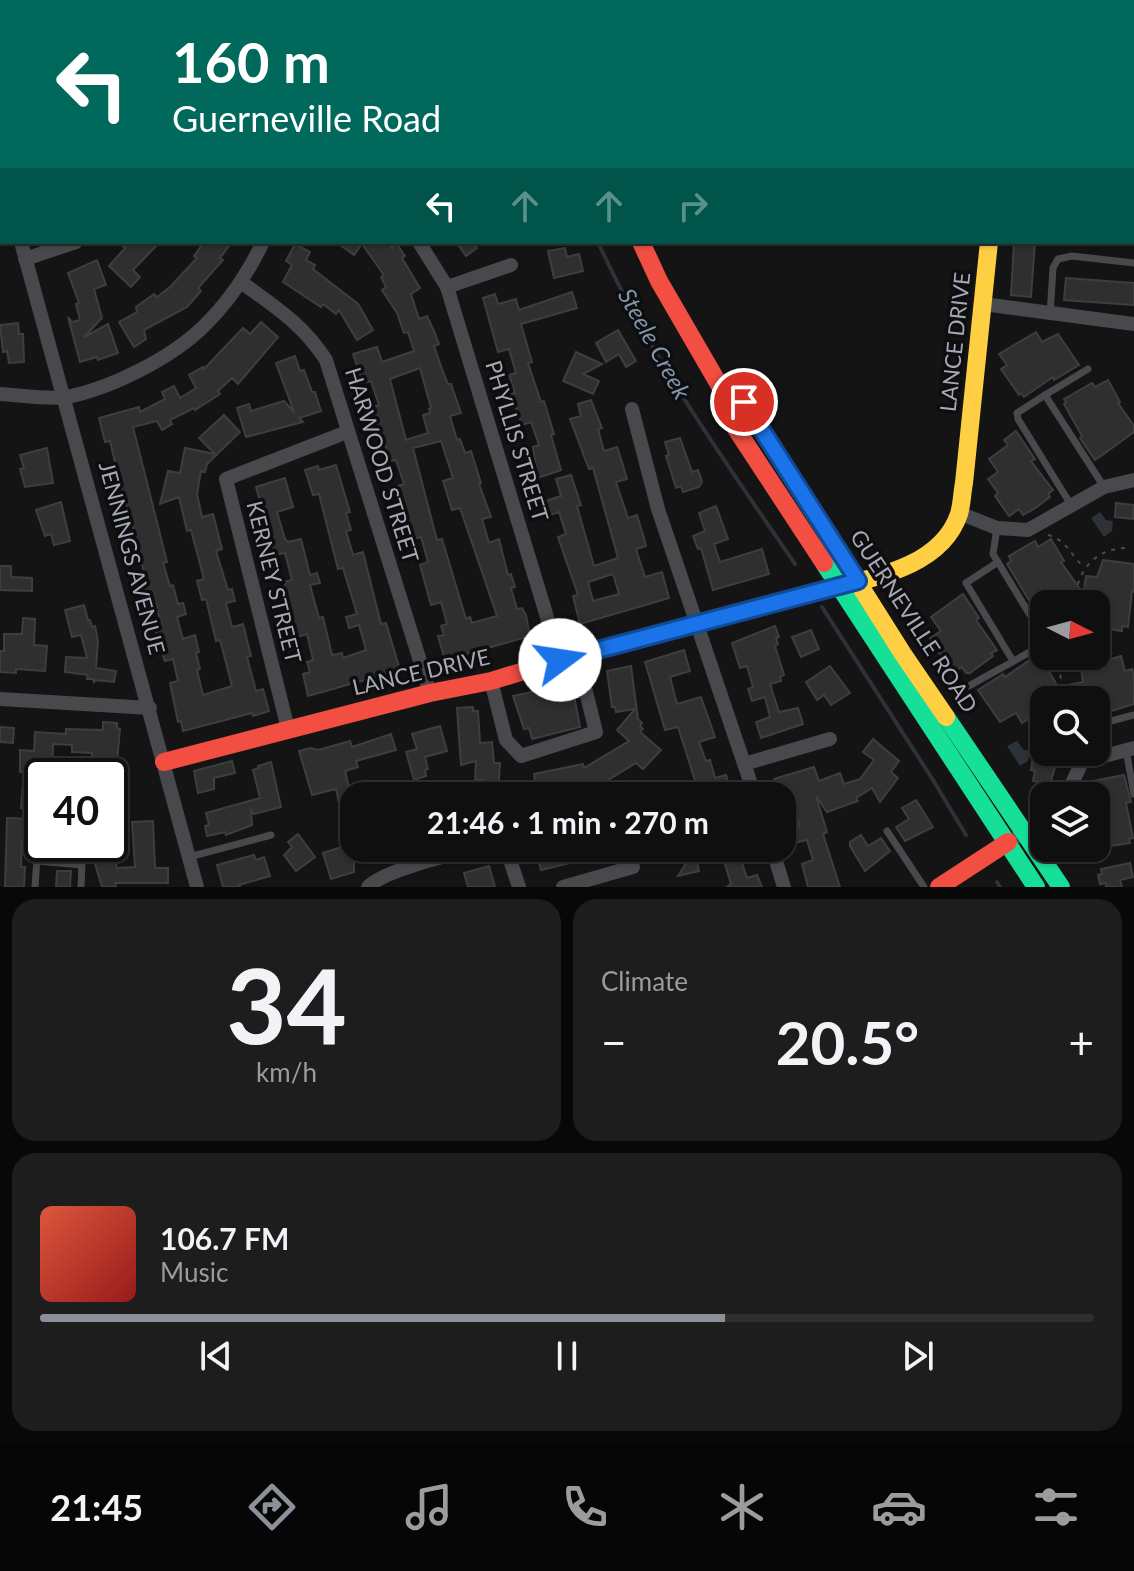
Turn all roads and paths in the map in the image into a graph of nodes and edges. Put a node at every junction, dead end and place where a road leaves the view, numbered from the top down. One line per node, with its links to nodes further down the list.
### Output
1 (21, 244): 7 (street, JENNINGS AVENUE)
2 (70, 244): 7 (street)
3 (262, 244): 10 (street)
4 (420, 244): 11 (street, PHYLLIS STREET)
5 (642, 244): 16 (main road, GUERNEVILLE ROAD)
6 (989, 244): 12 (main road, LANCE DRIVE)
7 (25, 259): 19 (street, JENNINGS AVENUE)
8 (1134, 263): 13 (lane)
9 (511, 265): 11 (street)
10 (241, 282): 19 (street); 21 (street, HARWOOD STREET)
11 (447, 287): 37 (street, PHYLLIS STREET)
12 (983, 304): 13 (street); 25 (main road, LANCE DRIVE)
13 (1050, 315): 14 (street)
14 (1134, 324)
15 (1088, 369): 18 (lane)
16 (721, 388): 29 (main road, GUERNEVILLE ROAD); 30 (main road, GUERNEVILLE ROAD)
17 (0, 394): 19 (street)
18 (1045, 395): 23 (lane); 24 (lane)
19 (65, 397): 43 (street, JENNINGS AVENUE)
20 (632, 409): 33 (street)
21 (347, 432): 41 (street, HARWOOD STREET); 46 (street, KERNEY STREET)
22 (1134, 480): 23 (street)
23 (1104, 487): 24 (street)
24 (1071, 505): 26 (street)
25 (959, 513): 26 (street); 29 (main road, LANCE DRIVE)
26 (997, 528): 28 (lane)
27 (1130, 548): 31 (path)
28 (998, 562): 32 (lane); 38 (lane)
29 (858, 581): 30 (main road, LANCE DRIVE); 57 (main road, GUERNEVILLE ROAD)
30 (837, 585): 33 (main road, LANCE DRIVE); 59 (main road, GUERNEVILLE ROAD)
31 (1077, 590)
32 (1030, 616)
33 (698, 621): 37 (main road, LANCE DRIVE); 50 (street)
34 (1030, 649): 38 (lane)
35 (1110, 651): 36 (path)
36 (1114, 653)
37 (569, 658): 39 (main road, LANCE DRIVE); 39 (street, PHYLLIS STREET)
38 (1013, 661): 40 (lane)
39 (491, 681): 41 (main road, LANCE DRIVE)
40 (969, 686)
41 (430, 693): 46 (main road, LANCE DRIVE)
42 (0, 699): 43 (street)
43 (150, 708): 49 (street, JENNINGS AVENUE)
44 (1134, 715): 45 (lane)
45 (1110, 721)
46 (288, 729): 49 (main road, LANCE DRIVE)
47 (830, 739): 50 (street)
48 (1130, 749): 51 (street); 54 (lane)
49 (164, 762): 60 (street, JENNINGS AVENUE)
50 (744, 764): 52 (street)
51 (1077, 768): 53 (street)
52 (750, 782)
53 (1072, 782)
54 (1134, 794)
55 (1030, 829): 57 (street)
56 (887, 831): 74 (lane)
57 (1025, 832): 59 (street); 77 (main road, GUERNEVILLE ROAD)
58 (271, 835): 60 (lane)
59 (1008, 842): 75 (main road); 76 (main road, GUERNEVILLE ROAD)
60 (189, 857): 69 (street, JENNINGS AVENUE)
61 (37, 862): 67 (lane)
62 (48, 862): 68 (lane)
63 (430, 862): 70 (street)
64 (511, 862): 71 (street)
65 (776, 862): 73 (street)
66 (633, 867): 72 (street)
67 (35, 887)
68 (81, 887)
69 (197, 887)
70 (368, 887)
71 (519, 887)
72 (563, 887)
73 (784, 887)
74 (924, 887)
75 (939, 887)
76 (1036, 887)
77 (1061, 887)

